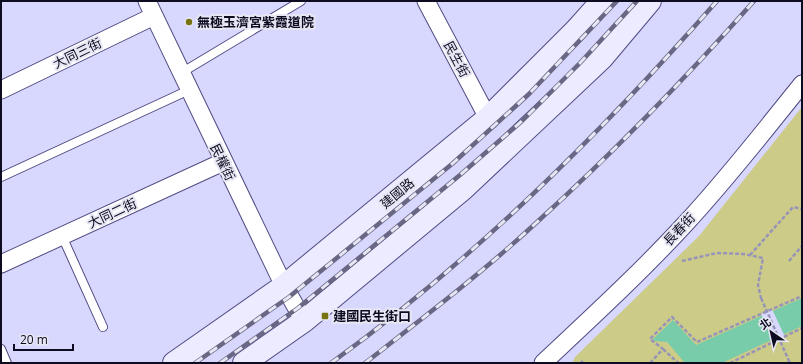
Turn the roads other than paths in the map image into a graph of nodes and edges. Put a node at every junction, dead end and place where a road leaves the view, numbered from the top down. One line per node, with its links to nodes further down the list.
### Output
1 (301, 1): 6 (lane)
2 (426, 1): 10 (street, 民生街)
3 (602, 1): 10 (main road, 建國路)
4 (650, 1): 16 (main road)
5 (150, 8): 6 (street, 民權街); 8 (street, 大同三街)
6 (181, 73): 9 (street, 民權街)
7 (802, 84): 22 (street, 長春街)
8 (1, 90)
9 (189, 90): 11 (street, 民權街); 12 (lane)
10 (488, 118): 15 (main road, 建國路)
11 (223, 162): 13 (street, 大同二街); 15 (street, 民權街)
12 (1, 177)
13 (62, 236): 14 (street, 大同二街); 17 (lane)
14 (1, 264)
15 (284, 286): 16 (street, 民權街); 20 (main road, 建國路)
16 (304, 321): 21 (main road)
17 (103, 327)
18 (1, 349): 19 (lane)
19 (7, 363)
20 (174, 363)
21 (244, 363)
22 (543, 363)

